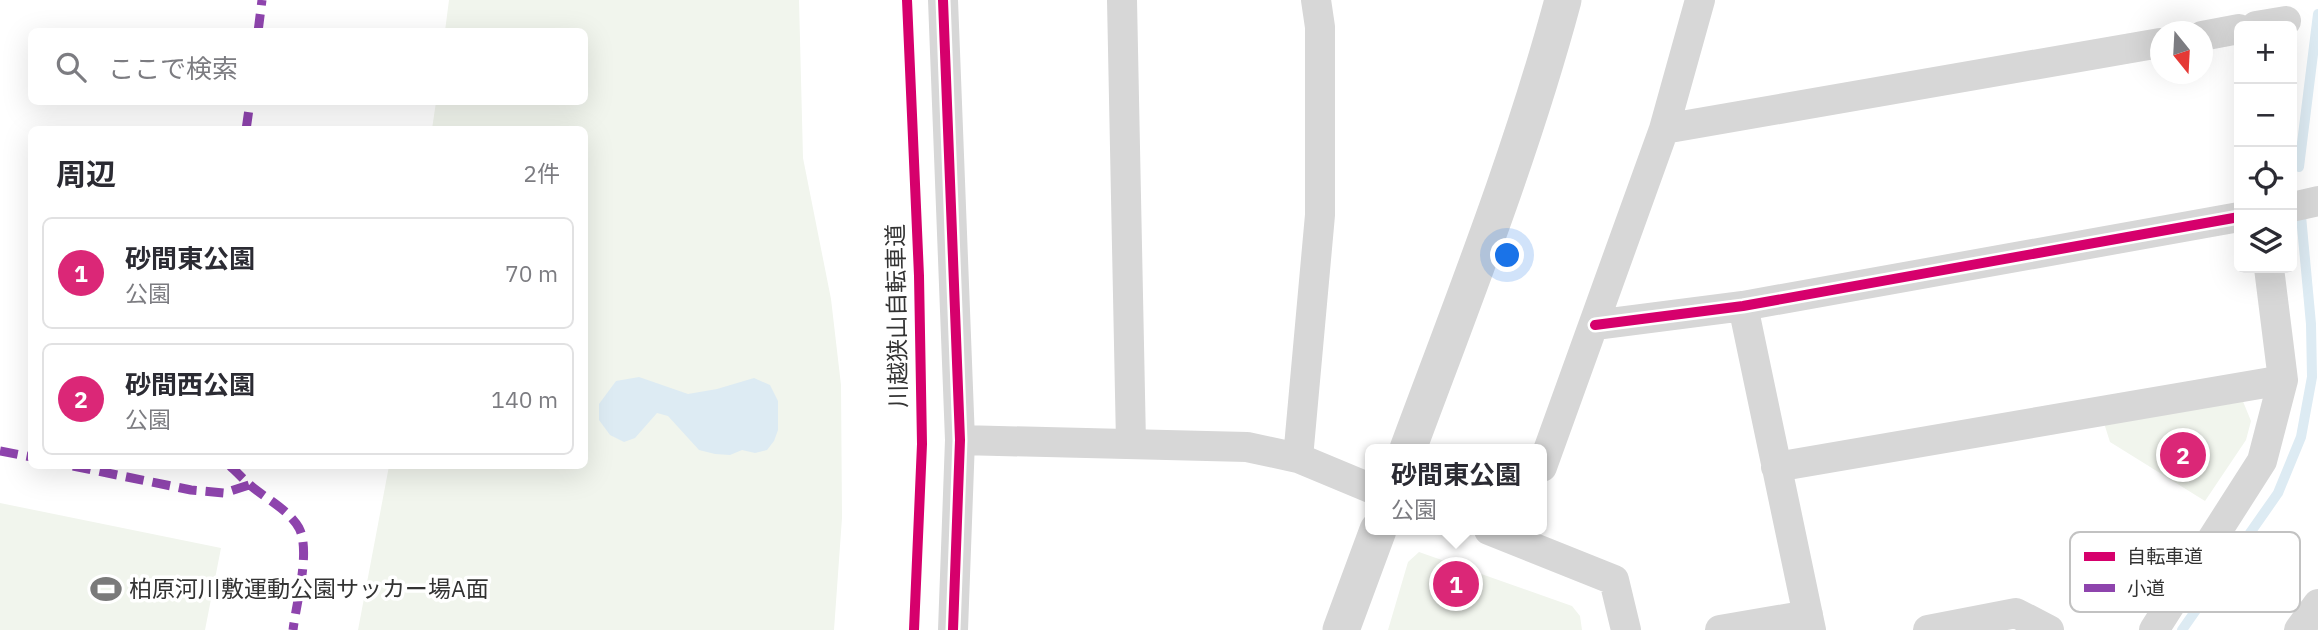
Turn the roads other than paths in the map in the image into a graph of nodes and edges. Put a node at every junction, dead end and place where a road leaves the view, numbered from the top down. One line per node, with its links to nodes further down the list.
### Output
1 (943, 0): 17 (street)
2 (1122, 0): 18 (street)
3 (1316, 0): 21 (street)
4 (1563, 0): 19 (street)
5 (1700, 0): 9 (street)
6 (2234, 30): 7 (street)
7 (2213, 34)
8 (2150, 45): 9 (street)
9 (1664, 129): 15 (street)
10 (2318, 201): 11 (street)
11 (2297, 206)
12 (2234, 218): 14 (street)
13 (2270, 273): 16 (street)
14 (1743, 306): 15 (street); 22 (street)
15 (1595, 325): 20 (street)
16 (2283, 380): 22 (street); 24 (street)
17 (960, 440): 18 (street); 30 (street)
18 (1131, 443): 21 (street)
19 (1410, 444)
20 (1547, 454)
21 (1298, 458): 23 (street)
22 (1776, 467): 29 (street)
23 (1365, 486)
24 (2217, 532)
25 (1376, 535): 31 (street)
26 (1512, 535): 32 (street)
27 (2318, 604): 37 (street)
28 (2166, 612): 36 (street)
29 (1810, 623): 33 (street)
30 (953, 630)
31 (1341, 630)
32 (1626, 630)
33 (1720, 630)
34 (1928, 630): 35 (street)
35 (2049, 630)
36 (2154, 630)
37 (2299, 630)

